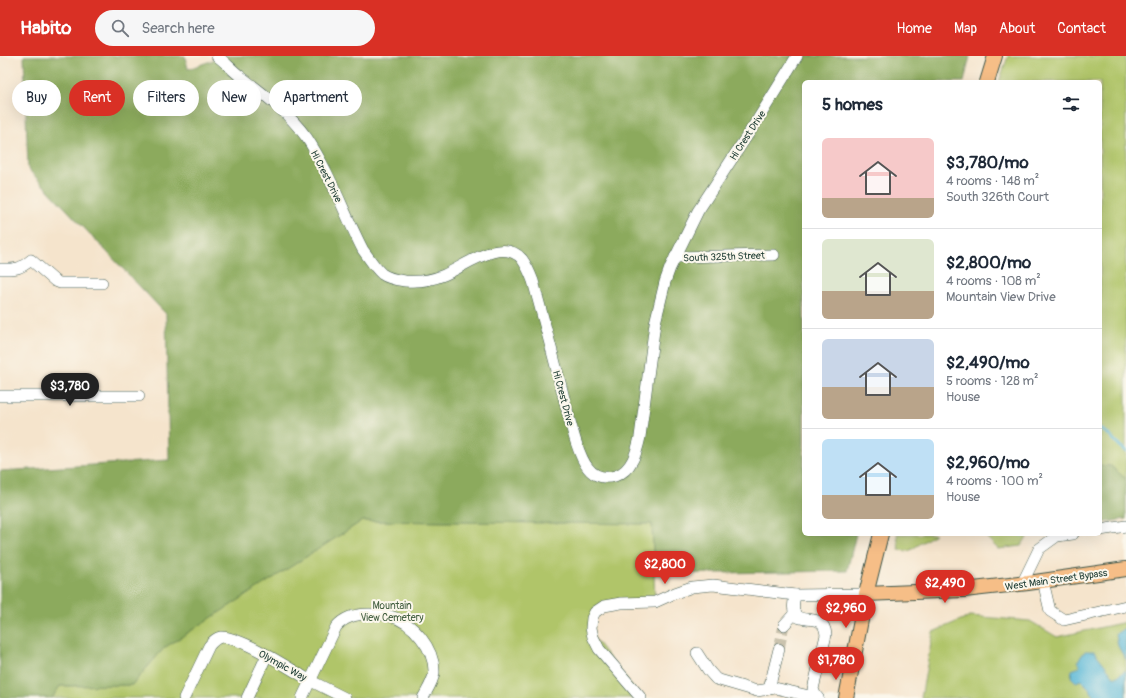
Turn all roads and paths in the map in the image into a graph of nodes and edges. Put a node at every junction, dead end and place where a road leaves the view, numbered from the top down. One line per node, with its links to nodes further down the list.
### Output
1 (217, 56): 6 (street, Hi Crest Drive)
2 (797, 56): 6 (street, Hi Crest Drive)
3 (994, 56): 4 (main road)
4 (988, 80)
5 (774, 255): 6 (street, South 325th Street)
6 (675, 257)
7 (0, 269): 8 (street)
8 (102, 283)
9 (0, 396): 10 (street)
10 (139, 396)
11 (1126, 526): 12 (street)
12 (1102, 530)
13 (880, 536): 18 (main road)
14 (1057, 536): 17 (street)
15 (1126, 569): 16 (main road, West Main Street Bypass)
16 (1043, 581): 17 (main road, West Main Street Bypass); 20 (street)
17 (1022, 584): 18 (main road, West Main Street Bypass)
18 (866, 594): 19 (street); 35 (main road)
19 (795, 595): 21 (street); 33 (street)
20 (1126, 606)
21 (795, 613): 22 (street); 34 (street)
22 (784, 625)
23 (779, 649): 27 (street)
24 (697, 653): 27 (street)
25 (267, 655): 26 (street, Olympic Way); 28 (street, Olympic Way); 29 (street)
26 (310, 680): 30 (street); 31 (street, Olympic Way); 32 (street)
27 (769, 689): 34 (street)
28 (184, 698)
29 (247, 698)
30 (302, 698)
31 (345, 698)
32 (423, 698)
33 (641, 698)
34 (818, 698)
35 (846, 698)

